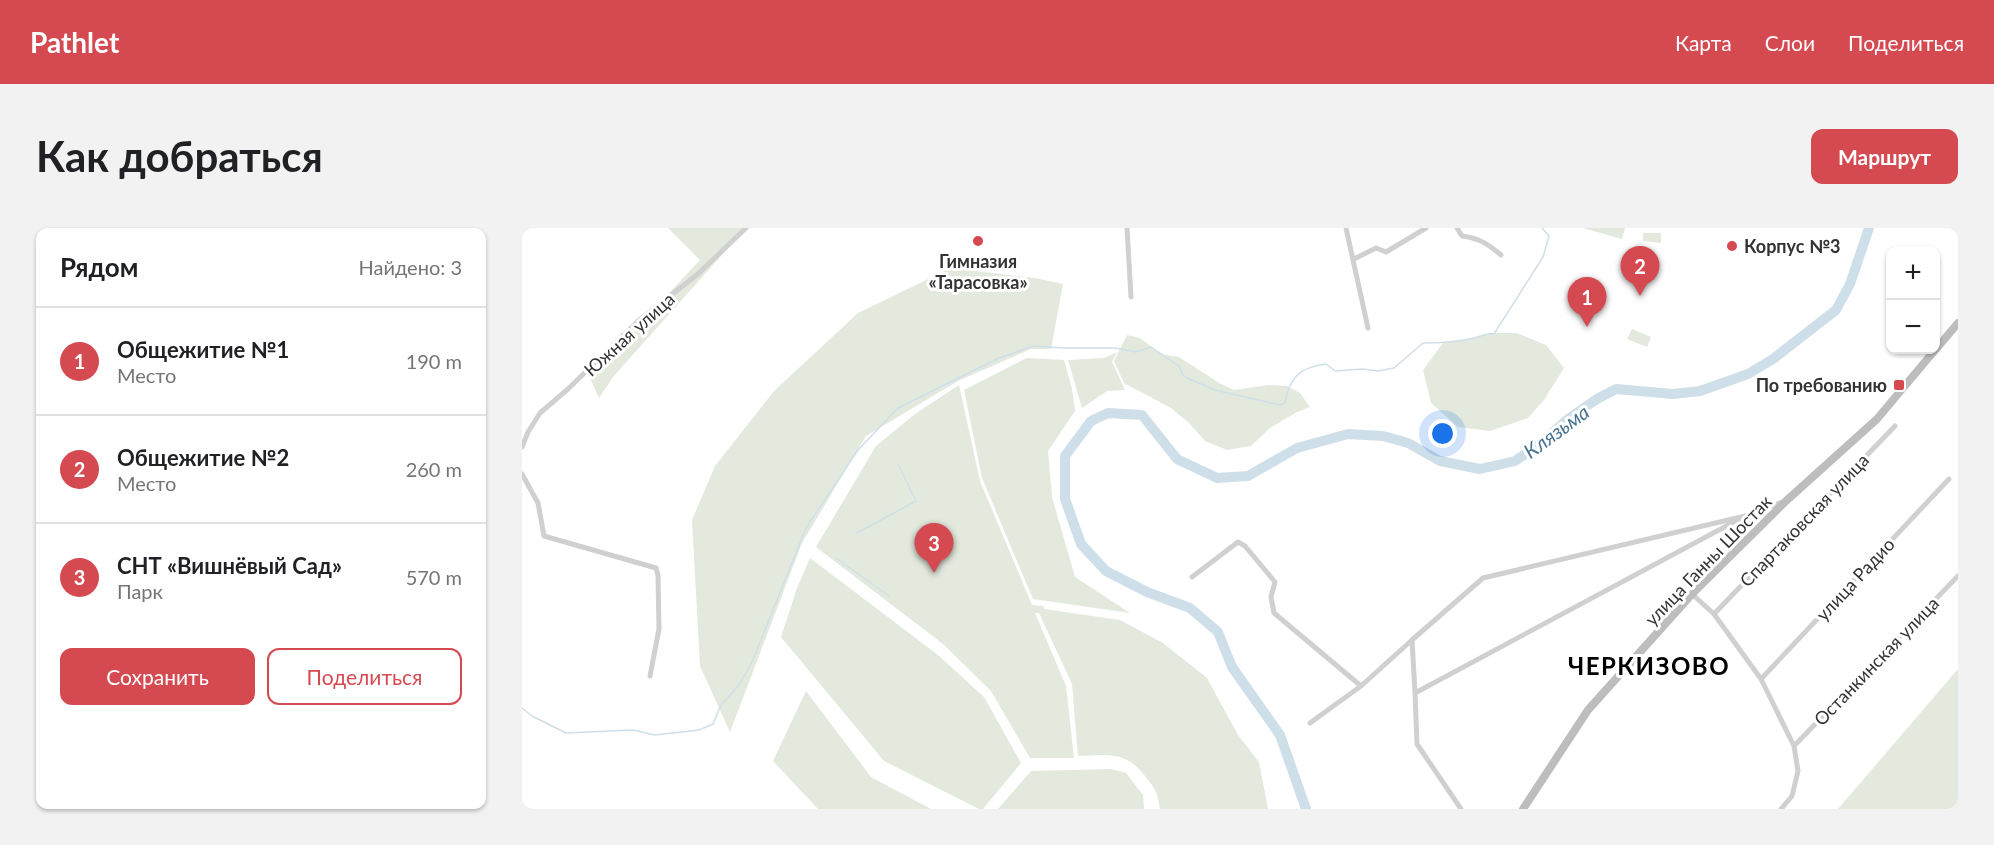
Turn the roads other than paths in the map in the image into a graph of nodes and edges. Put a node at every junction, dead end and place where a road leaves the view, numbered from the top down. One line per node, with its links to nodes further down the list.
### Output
1 (746, 228): 14 (street, Южная улица)
2 (1127, 228): 8 (street)
3 (1346, 228): 7 (street)
4 (1426, 228): 7 (street)
5 (1457, 228): 6 (street)
6 (1501, 255)
7 (1354, 259): 10 (street)
8 (1131, 297)
9 (1958, 323): 11 (main road, улица Ганны Шостак)
10 (1368, 328)
11 (1940, 343)
12 (1931, 354): 17 (main road, улица Ганны Шостак)
13 (1895, 426): 22 (street, Спартаковская улица)
14 (522, 447)
15 (522, 474): 24 (street)
16 (1948, 479): 25 (street, улица Радио)
17 (1786, 501): 18 (street); 21 (main road, улица Ганны Шостак)
18 (1745, 516): 23 (street); 27 (street)
19 (1958, 576): 29 (street, Останкинская улица)
20 (1192, 578): 26 (street)
21 (1692, 594): 22 (street); 31 (main road, улица Ганны Шостак)
22 (1714, 614): 25 (street)
23 (1412, 640): 26 (street); 27 (street)
24 (650, 676)
25 (1761, 679): 29 (street)
26 (1361, 686): 28 (street)
27 (1415, 693): 30 (street)
28 (1310, 723)
29 (1794, 746): 32 (street)
30 (1461, 809)
31 (1523, 809)
32 (1781, 809)

